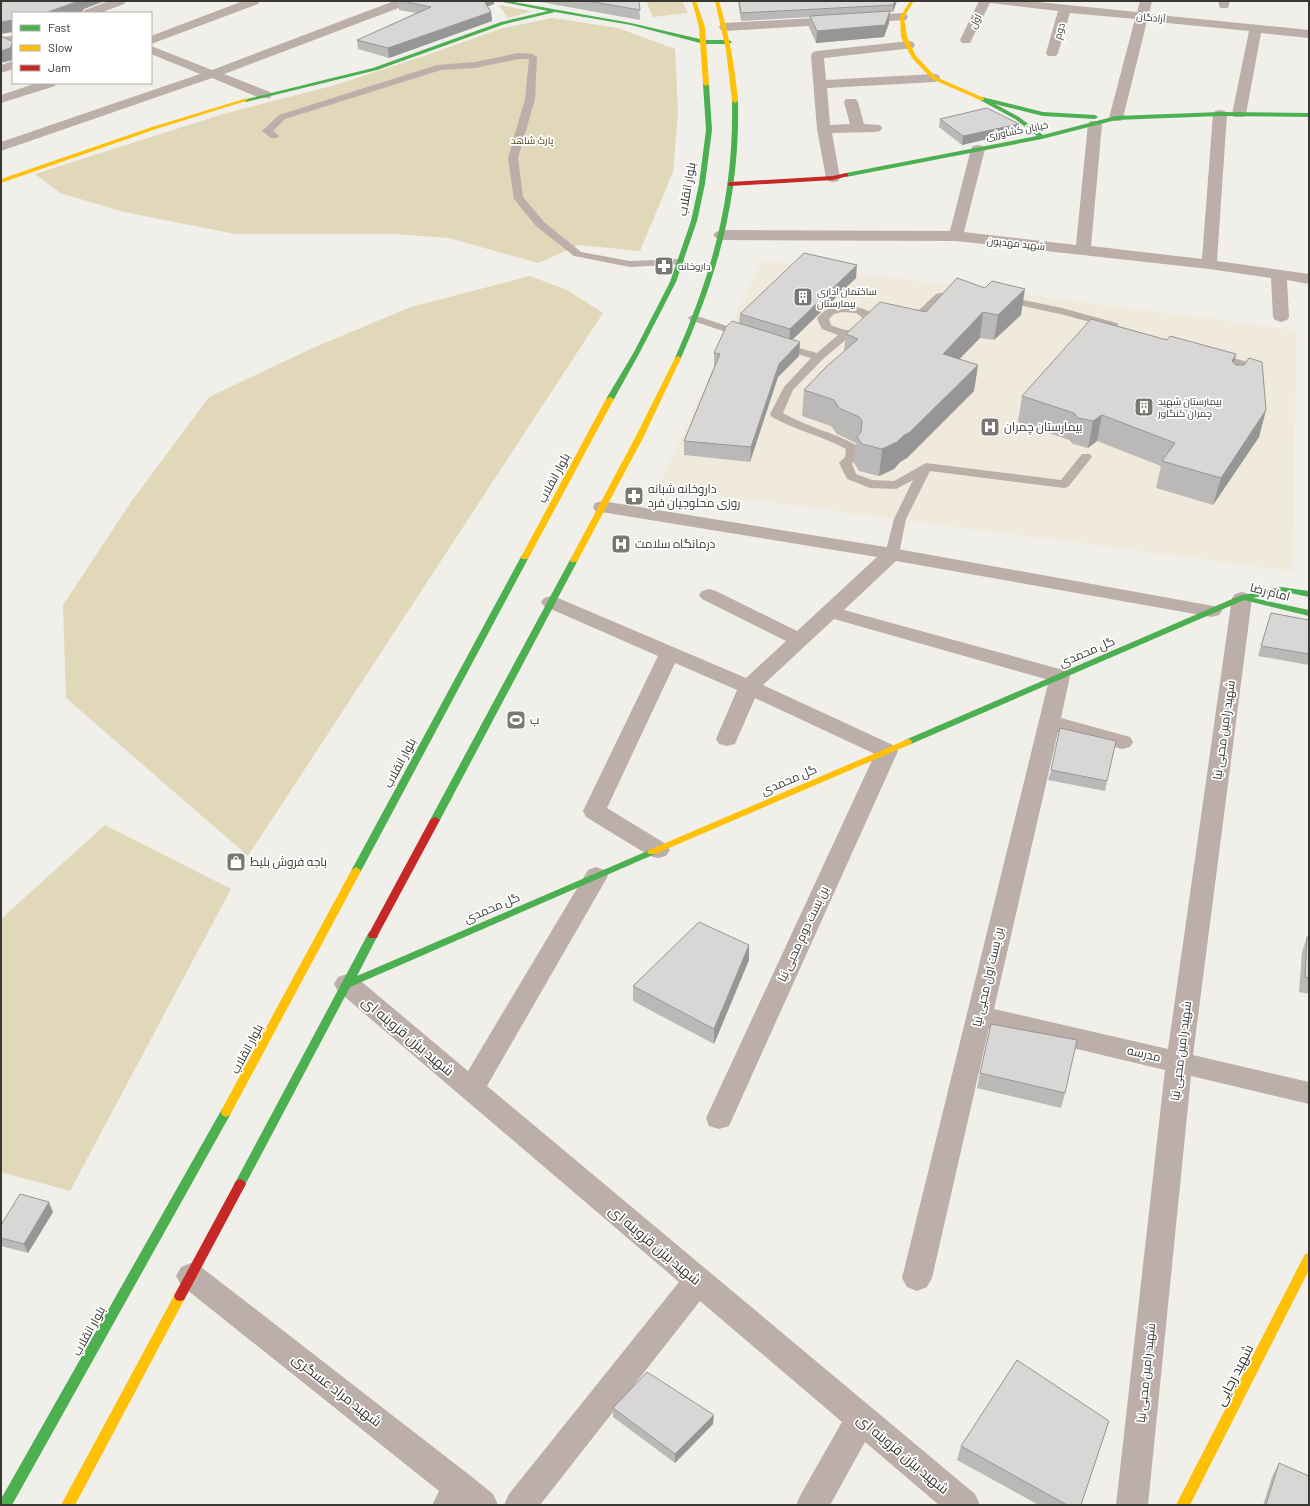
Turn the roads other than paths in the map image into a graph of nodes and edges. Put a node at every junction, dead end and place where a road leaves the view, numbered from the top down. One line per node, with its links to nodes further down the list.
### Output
1 (120, 1): 14 (street)
2 (254, 1): 24 (street)
3 (405, 1): 34 (street)
4 (694, 1): 20 (main road, بلوار انقلاب)
5 (717, 1): 20 (main road, بلوار انقلاب)
6 (912, 1): 16 (main road)
7 (984, 1): 25 (street, اول)
8 (994, 1): 10 (street, آزادگان)
9 (1146, 1): 15 (street)
10 (1028, 3): 12 (street, آزادگان)
11 (496, 6): 13 (main road); 17 (main road)
12 (1065, 8): 15 (street, آزادگان); 31 (street, دوم)
13 (554, 11): 17 (main road); 18 (main road)
14 (92, 12)
15 (1141, 16): 21 (street, آزادگان); 45 (street)
16 (902, 17): 20 (street); 29 (main road)
17 (503, 23): 38 (main road)
18 (631, 24): 19 (main road); 27 (main road)
19 (678, 26)
20 (710, 27): 27 (main road, بلوار انقلاب); 28 (main road, بلوار انقلاب)
21 (1256, 28): 22 (street, آزادگان); 43 (street)
22 (1309, 34)
23 (12, 40): 26 (street)
24 (152, 40)
25 (966, 40)
26 (1, 41)
27 (704, 42): 28 (main road); 60 (main road, بلوار انقلاب)
28 (729, 42): 56 (main road, بلوار انقلاب)
29 (909, 46): 35 (main road); 37 (street)
30 (152, 50): 34 (street)
31 (1052, 53)
32 (12, 65): 33 (street)
33 (1, 69)
34 (212, 74): 38 (street); 52 (street)
35 (934, 78): 37 (street); 40 (main road)
36 (47, 84): 39 (street)
37 (819, 84): 48 (street)
38 (265, 95): 55 (main road)
39 (1, 99)
40 (982, 99): 45 (main road); 51 (main road)
41 (851, 102): 49 (street)
42 (1220, 114): 43 (main road, خیابان کشاورزی); 45 (main road, خیابان کشاورزی); 61 (street)
43 (1239, 114): 44 (main road, خیابان کشاورزی)
44 (1309, 115)
45 (1116, 118): 46 (main road, خیابان کشاورزی)
46 (1095, 124): 51 (main road, خیابان کشاورزی); 59 (street)
47 (875, 128): 49 (street)
48 (824, 129): 49 (street); 54 (street)
49 (858, 129)
50 (274, 136): 60 (lane)
51 (1042, 137): 53 (main road, خیابان کشاورزی)
52 (1, 147)
53 (978, 149): 54 (main road, خیابان کشاورزی); 58 (street)
54 (833, 178): 56 (main road, خیابان کشاورزی)
55 (2, 180)
56 (730, 184): 57 (main road, بلوار انقلاب)
57 (721, 235): 58 (street, شهید مهدیون); 67 (main road, بلوار انقلاب)
58 (956, 236): 59 (street, شهید مهدیون)
59 (1083, 250): 61 (street, شهید مهدیون)
60 (680, 262): 109 (main road, بلوار انقلاب)
61 (1209, 264): 62 (street, شهید مهدیون)
62 (1279, 274): 63 (street, شهید مهدیون); 66 (street)
63 (1309, 279)
64 (969, 296): 68 (lane)
65 (995, 297): 69 (lane)
66 (1281, 317)
67 (694, 318): 71 (lane); 78 (main road, بلوار انقلاب)
68 (896, 327)
69 (1122, 328)
70 (846, 334): 70 (lane); 74 (lane)
71 (752, 337)
72 (767, 342): 74 (lane)
73 (1205, 352): 75 (lane)
74 (819, 357): 77 (lane)
75 (1233, 387)
76 (1086, 457): 77 (lane)
77 (926, 467): 79 (lane)
78 (602, 507): 79 (street); 83 (main road, بلوار انقلاب)
79 (892, 554): 84 (street); 85 (street)
80 (1309, 594): 82 (main road, امام رضا)
81 (709, 595): 87 (street)
82 (1242, 598): 84 (main road, گل محمدی); 86 (main road, امام رضا); 99 (street, شهید رامین محبی نیا)
83 (551, 602): 88 (street); 97 (main road, بلوار انقلاب)
84 (1212, 611): 89 (main road, گل محمدی)
85 (830, 612): 87 (street); 89 (street)
86 (1309, 613)
87 (800, 640): 90 (street)
88 (670, 653): 90 (street); 95 (street)
89 (1060, 676): 91 (street, بن بست اول محبی نیا); 94 (main road, گل محمدی)
90 (749, 687): 92 (street); 94 (street)
91 (1049, 722): 93 (street); 98 (street, بن بست اول محبی نیا)
92 (727, 739)
93 (1122, 742)
94 (887, 751): 95 (main road, گل محمدی); 102 (street, بن بست دوم محبی نیا)
95 (658, 850): 96 (main road, گل محمدی)
96 (596, 876): 97 (main road, گل محمدی); 100 (street)
97 (347, 984): 100 (street, شهید بیژن قزوینه ای); 104 (main road, بلوار انقلاب)
98 (979, 1016): 99 (street, مدرسه); 105 (street, بن بست اول محبی نیا)
99 (1179, 1062): 101 (street, مدرسه); 114 (street, شهید رامین محبی نیا)
100 (471, 1089): 106 (street, شهید بیژن قزوینه ای)
101 (1309, 1093)
102 (719, 1118)
103 (1309, 1258): 115 (main road, شهید رجایی)
104 (191, 1276): 108 (street, شهید مراد عسگری); 110 (main road, بلوار انقلاب)
105 (917, 1278)
106 (698, 1281): 107 (street, شهید بیژن قزوینه ای); 111 (street)
107 (861, 1419): 112 (street); 113 (street, شهید بیژن قزوینه ای)
108 (464, 1499)
109 (5, 1505)
110 (68, 1505)
111 (520, 1505)
112 (812, 1505)
113 (964, 1505)
114 (1132, 1505)
115 (1184, 1505)

